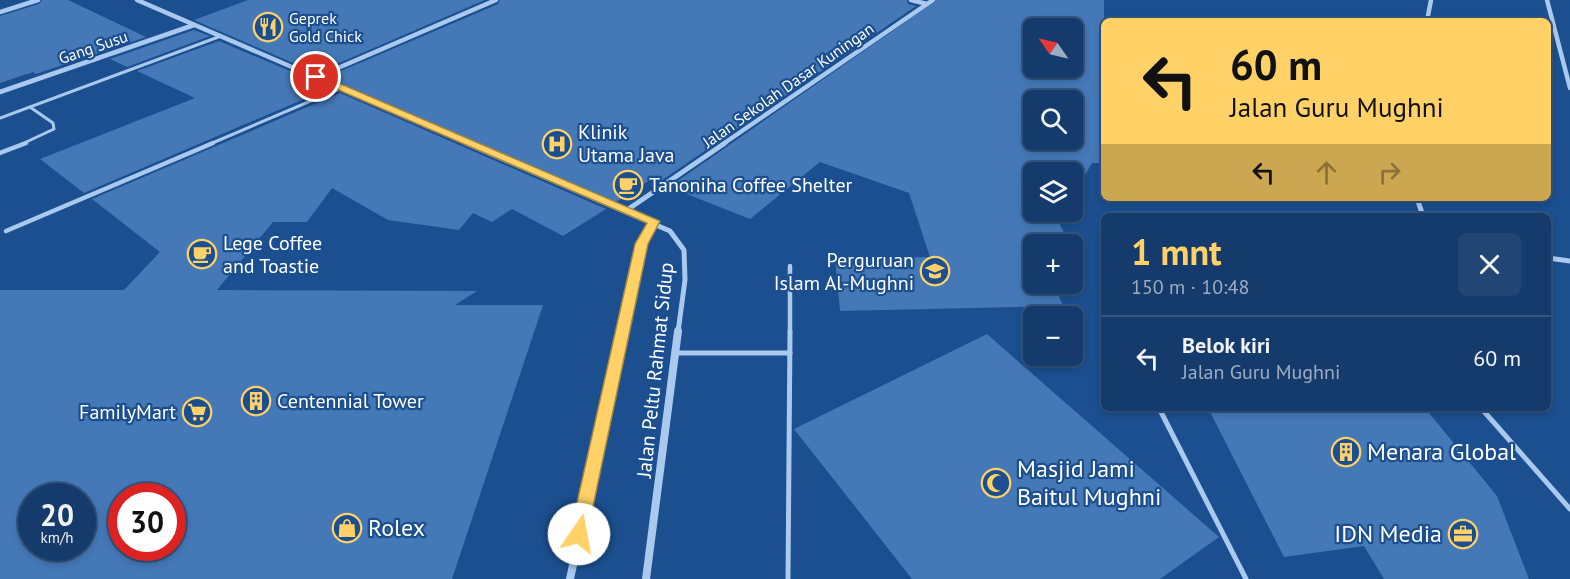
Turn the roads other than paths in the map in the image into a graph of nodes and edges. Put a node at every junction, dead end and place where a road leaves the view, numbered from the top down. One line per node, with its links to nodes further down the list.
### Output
1 (38, 0): 9 (street)
2 (136, 0): 11 (street)
3 (496, 0): 13 (street)
4 (911, 0): 8 (street)
5 (933, 0): 8 (street, Jalan Sekolah Dasar Kuningan)
6 (1431, 0): 10 (street)
7 (1547, 0): 15 (street)
8 (927, 4): 20 (street, Jalan Sekolah Dasar Kuningan)
9 (0, 12)
10 (1428, 18)
11 (194, 25): 12 (street); 16 (street, Gang Susu)
12 (221, 36): 13 (street); 17 (lane)
13 (316, 77): 14 (street)
14 (341, 88): 20 (street); 22 (lane)
15 (1570, 88)
16 (0, 92)
17 (30, 108): 18 (lane); 19 (lane)
18 (0, 118)
19 (0, 153)
20 (627, 210): 21 (street)
21 (654, 221): 26 (street, Jalan Peltu Rahmat Sidup); 31 (street, Jalan Peltu Rahmat Sidup)
22 (6, 231)
23 (1551, 258): 24 (street)
24 (1570, 261)
25 (790, 266): 27 (lane)
26 (677, 353): 27 (lane); 32 (street, Jalan Peltu Rahmat Sidup)
27 (790, 353): 33 (lane)
28 (1161, 411): 34 (lane)
29 (1484, 411): 30 (lane)
30 (1570, 509)
31 (570, 579)
32 (646, 579)
33 (788, 579)
34 (1246, 579)

